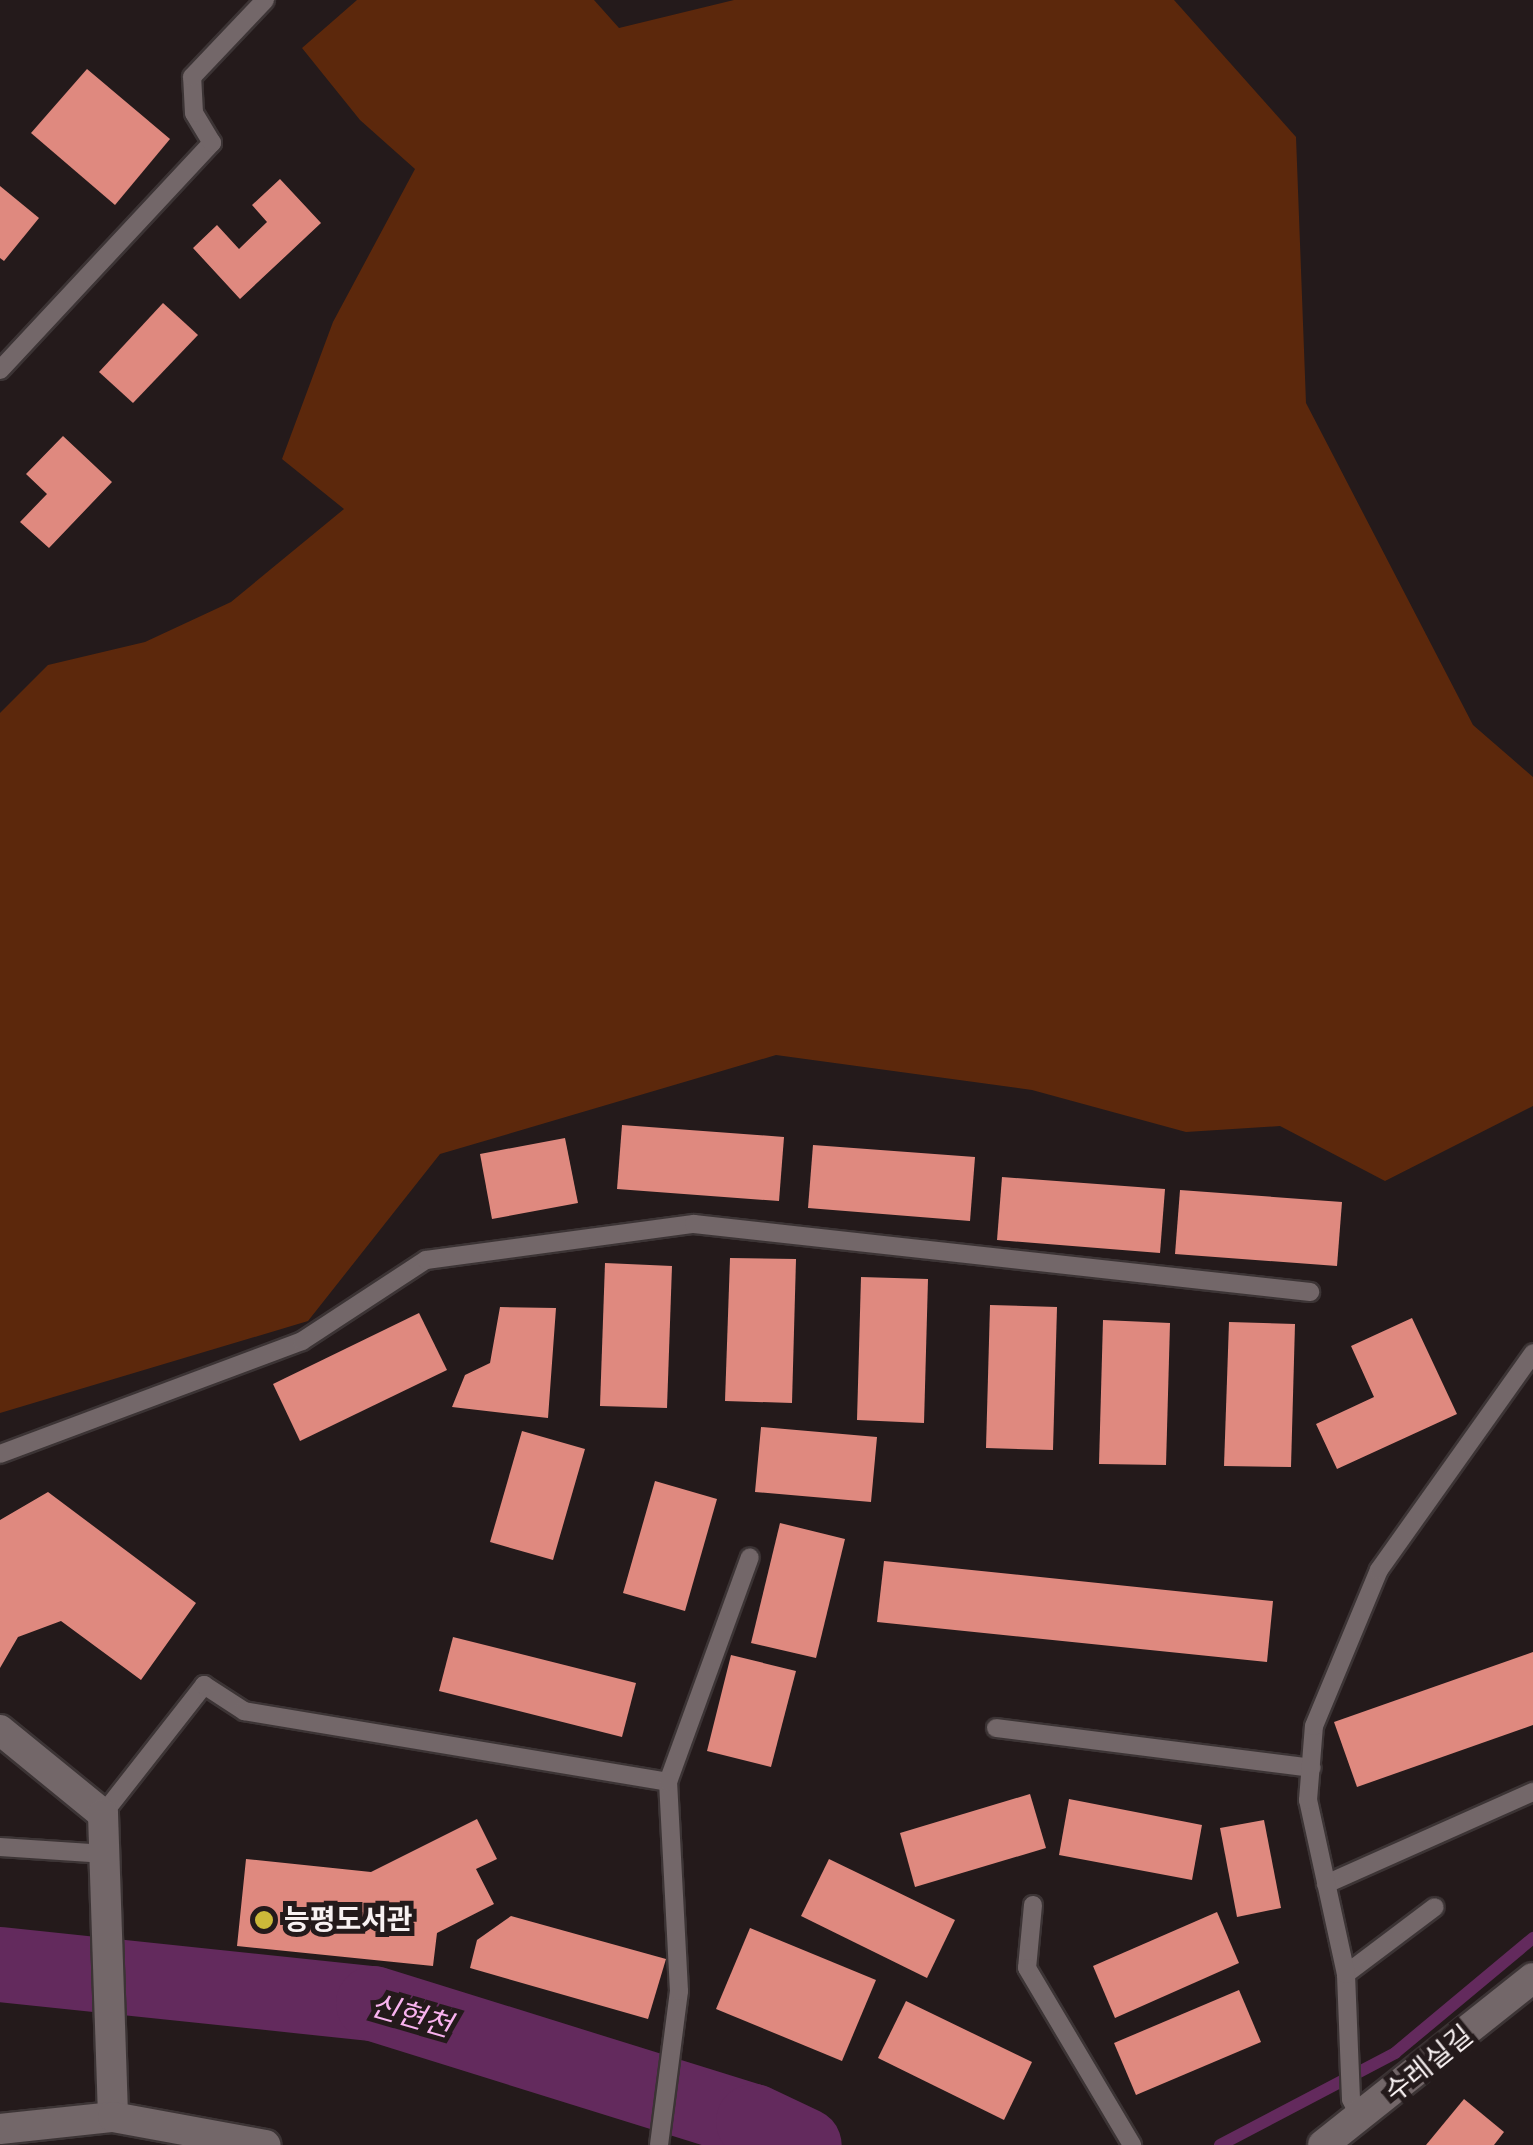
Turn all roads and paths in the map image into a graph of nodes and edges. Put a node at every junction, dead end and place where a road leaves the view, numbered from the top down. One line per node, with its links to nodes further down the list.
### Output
1 (266, 0): 2 (lane)
2 (0, 370)
3 (1310, 1292): 5 (lane)
4 (1533, 1353): 9 (lane)
5 (0, 1454)
6 (750, 1557): 10 (lane)
7 (996, 1728): 9 (lane)
8 (0, 1730): 12 (street)
9 (1310, 1768): 15 (lane)
10 (668, 1782): 12 (lane); 24 (lane)
11 (1533, 1792): 15 (lane)
12 (103, 1814): 14 (street)
13 (0, 1847): 14 (lane)
14 (106, 1854): 21 (street)
15 (1326, 1884): 18 (lane)
16 (1034, 1905): 25 (lane)
17 (1435, 1907): 18 (lane)
18 (1346, 1974): 20 (lane)
19 (1533, 1978): 20 (street, 수레실길)
20 (1355, 2108): 26 (street, 수레실길)
21 (113, 2117): 22 (street); 23 (street)
22 (0, 2129)
23 (265, 2145)
24 (659, 2145)
25 (1132, 2145)
26 (1323, 2145)

